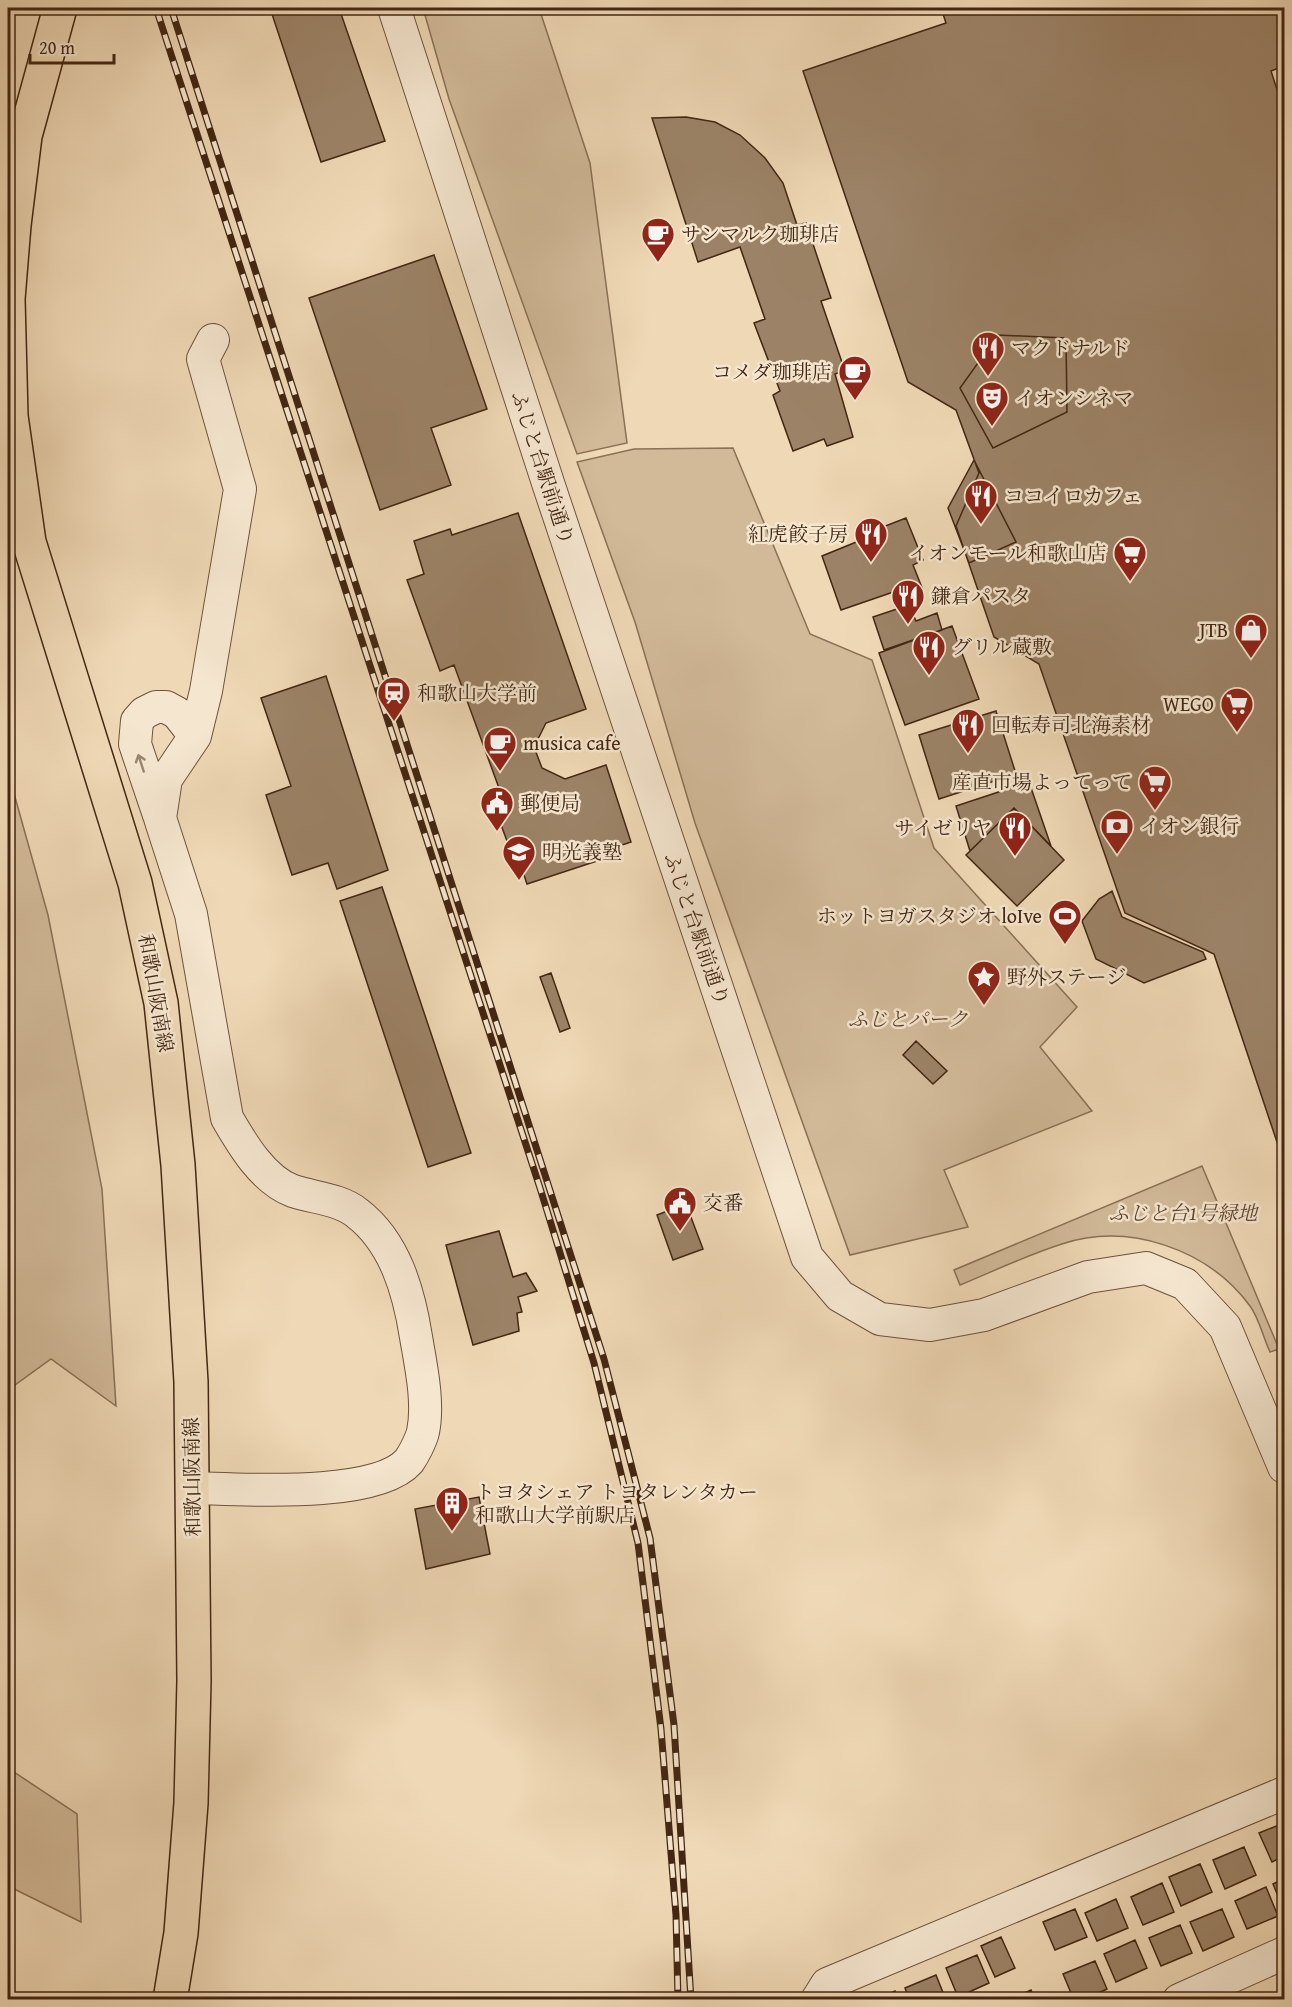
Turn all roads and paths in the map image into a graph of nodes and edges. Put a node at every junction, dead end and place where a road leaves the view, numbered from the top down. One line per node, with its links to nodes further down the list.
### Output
1 (60, 8): 7 (main road, 和歌山阪南線)
2 (394, 8): 6 (street, ふじと台駅前通り)
3 (213, 340): 4 (street)
4 (195, 736): 5 (street); 5 (street, one-way to 4)
5 (160, 818): 7 (street)
6 (1284, 1467)
7 (193, 1488): 10 (main road, 和歌山阪南線)
8 (1284, 1793): 11 (street)
9 (1284, 1953): 12 (street)
10 (170, 2000)
11 (817, 2000)
12 (1179, 2000)

